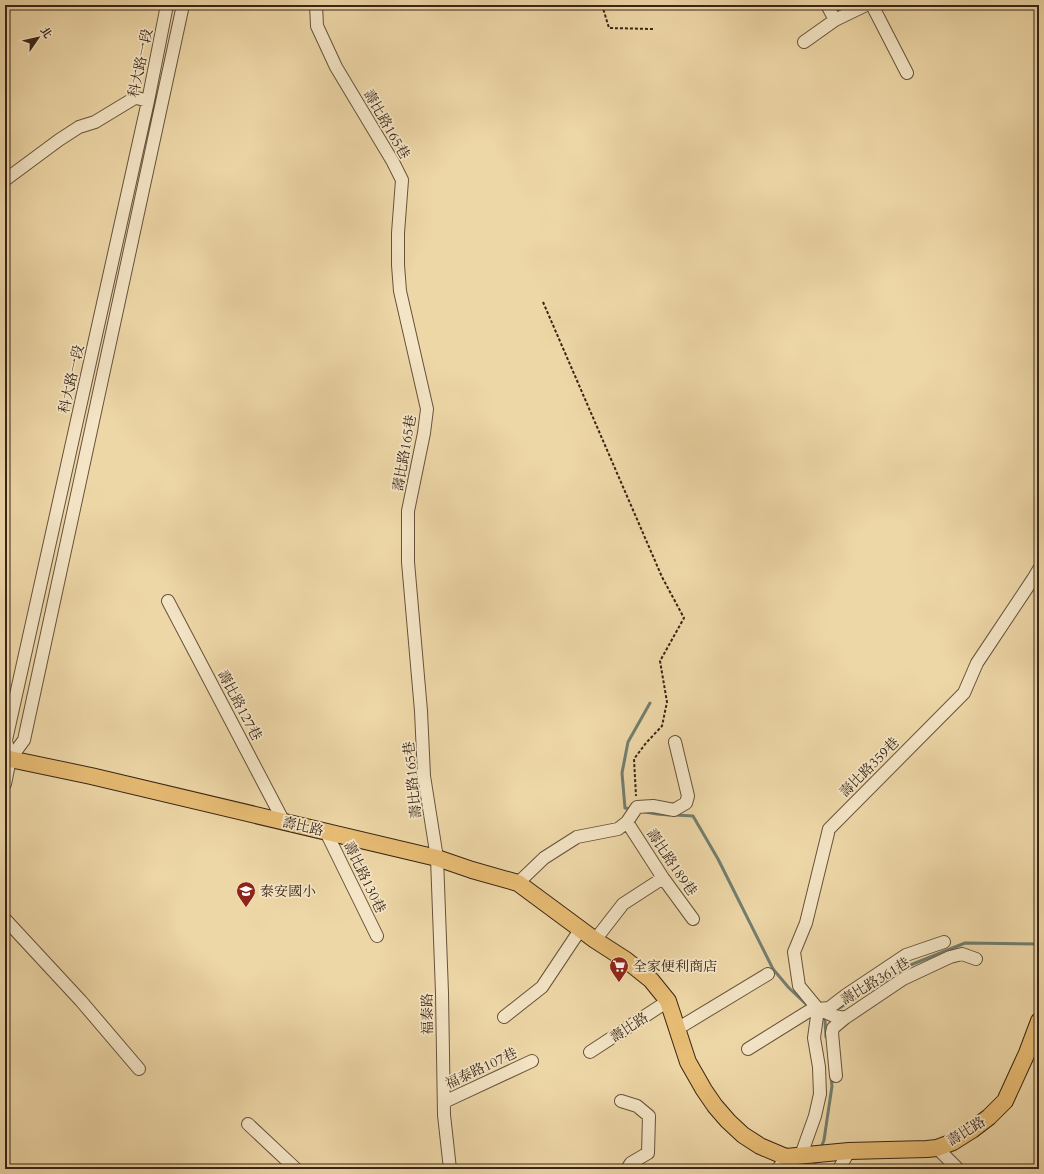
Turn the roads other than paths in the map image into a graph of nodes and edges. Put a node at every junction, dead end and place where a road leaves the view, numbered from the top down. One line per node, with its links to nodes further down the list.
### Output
1 (167, 5): 10 (street, 科大路一段)
2 (183, 5): 15 (street)
3 (316, 5): 20 (street, 壽比路165巷)
4 (828, 5): 7 (street)
5 (866, 5): 7 (street)
6 (872, 5): 9 (street)
7 (835, 20): 8 (street)
8 (804, 42)
9 (907, 73)
10 (148, 101): 11 (street); 15 (street, 科大路一段)
11 (5, 180)
12 (1039, 569): 32 (street, 壽比路359巷)
13 (168, 601): 17 (street, 壽比路127巷)
14 (675, 742): 18 (street, 壽比路189巷)
15 (8, 759): 16 (street); 17 (main road, 壽比路)
16 (5, 784)
17 (284, 822): 19 (main road, 壽比路)
18 (627, 822): 21 (street, 壽比路189巷); 22 (street, 壽比路189巷)
19 (326, 832): 20 (main road, 壽比路); 26 (street, 壽比路130巷)
20 (437, 858): 22 (main road, 壽比路); 42 (street, 福泰路)
21 (663, 878): 24 (street, 壽比路189巷); 27 (street)
22 (518, 883): 25 (main road, 壽比路)
23 (5, 919): 39 (street)
24 (692, 919)
25 (580, 930): 27 (main road, 壽比路); 33 (street)
26 (377, 936)
27 (595, 940): 31 (main road, 壽比路)
28 (944, 942): 32 (street)
29 (976, 959): 32 (street, 壽比路361巷)
30 (768, 974): 35 (street)
31 (668, 1001): 35 (main road, 壽比路); 37 (street, 壽比路)
32 (830, 1014): 36 (street); 40 (street); 46 (street)
33 (504, 1018)
34 (1039, 1021): 44 (main road, 壽比路)
35 (677, 1029): 46 (main road, 壽比路)
36 (748, 1049)
37 (590, 1052)
38 (532, 1061): 42 (street, 福泰路107巷)
39 (139, 1069)
40 (836, 1076)
41 (621, 1100): 49 (street)
42 (444, 1102): 48 (street, 福泰路)
43 (248, 1124): 47 (street)
44 (936, 1148): 45 (main road, 壽比路); 51 (street)
45 (842, 1152): 46 (main road, 壽比路); 50 (street)
46 (794, 1159)
47 (296, 1169)
48 (450, 1169)
49 (627, 1169)
50 (839, 1169)
51 (958, 1169)

